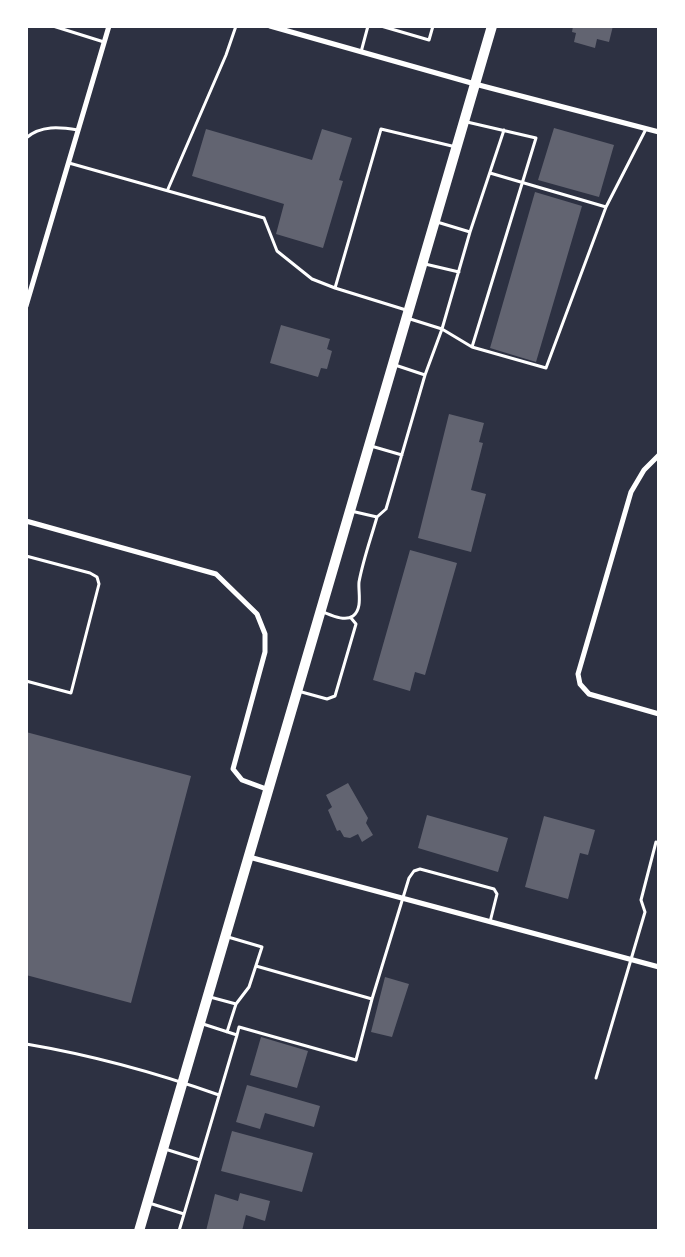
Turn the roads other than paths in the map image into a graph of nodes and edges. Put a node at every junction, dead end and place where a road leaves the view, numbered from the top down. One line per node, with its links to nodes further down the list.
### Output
1 (109, 26): 9 (street)
2 (236, 26): 22 (lane)
3 (270, 26): 10 (street)
4 (368, 26): 10 (lane)
5 (381, 26): 6 (lane)
6 (432, 26)
7 (492, 26): 11 (main road)
8 (52, 27): 9 (lane)
9 (104, 42): 14 (street)
10 (361, 52): 11 (street)
11 (475, 84): 12 (main road); 13 (street)
12 (464, 121): 15 (lane); 18 (main road)
13 (646, 129): 16 (street); 23 (lane)
14 (78, 130): 17 (lane); 19 (street)
15 (504, 130): 20 (lane); 21 (lane)
16 (659, 132)
17 (26, 138)
18 (456, 147): 24 (main road); 28 (lane)
19 (68, 163): 22 (lane); 29 (street)
20 (490, 173): 21 (lane); 25 (lane)
21 (523, 182): 23 (lane); 32 (lane)
22 (168, 190): 28 (lane)
23 (606, 207): 32 (lane)
24 (435, 221): 25 (lane); 26 (main road)
25 (470, 232): 27 (lane)
26 (422, 263): 27 (lane); 30 (main road)
27 (459, 272): 31 (lane)
28 (335, 288): 30 (lane)
29 (26, 306)
30 (407, 314): 31 (lane); 33 (main road)
31 (442, 329): 32 (lane); 34 (lane)
32 (472, 347)
33 (393, 364): 34 (lane); 35 (main road)
34 (425, 375): 36 (lane)
35 (369, 446): 36 (lane); 38 (main road)
36 (402, 455): 39 (lane)
37 (659, 455): 46 (street)
38 (350, 510): 39 (lane); 42 (main road)
39 (377, 517): 43 (lane)
40 (26, 521): 47 (street)
41 (26, 556): 44 (lane)
42 (321, 611): 43 (lane); 45 (main road)
43 (351, 618): 45 (lane)
44 (26, 682)
45 (298, 691): 47 (main road)
46 (659, 714)
47 (269, 790): 49 (main road)
48 (656, 842): 53 (lane)
49 (248, 857): 50 (street); 52 (main road)
50 (403, 898): 51 (street); 51 (lane); 57 (lane)
51 (490, 922): 53 (street)
52 (225, 936): 54 (lane); 56 (main road)
53 (631, 959): 55 (street); 63 (lane)
54 (256, 966): 57 (lane); 58 (lane)
55 (659, 967)
56 (208, 996): 58 (lane); 59 (main road)
57 (372, 999): 61 (lane)
58 (236, 1004): 60 (lane)
59 (200, 1023): 60 (lane); 64 (main road)
60 (227, 1032): 61 (lane)
61 (236, 1035): 65 (lane)
62 (26, 1044): 64 (lane)
63 (596, 1078)
64 (182, 1082): 65 (lane); 66 (main road)
65 (219, 1095): 67 (lane)
66 (163, 1148): 67 (lane); 68 (main road)
67 (200, 1160): 69 (lane)
68 (147, 1202): 69 (lane); 70 (main road)
69 (184, 1214): 71 (lane)
70 (139, 1231)
71 (179, 1231)

